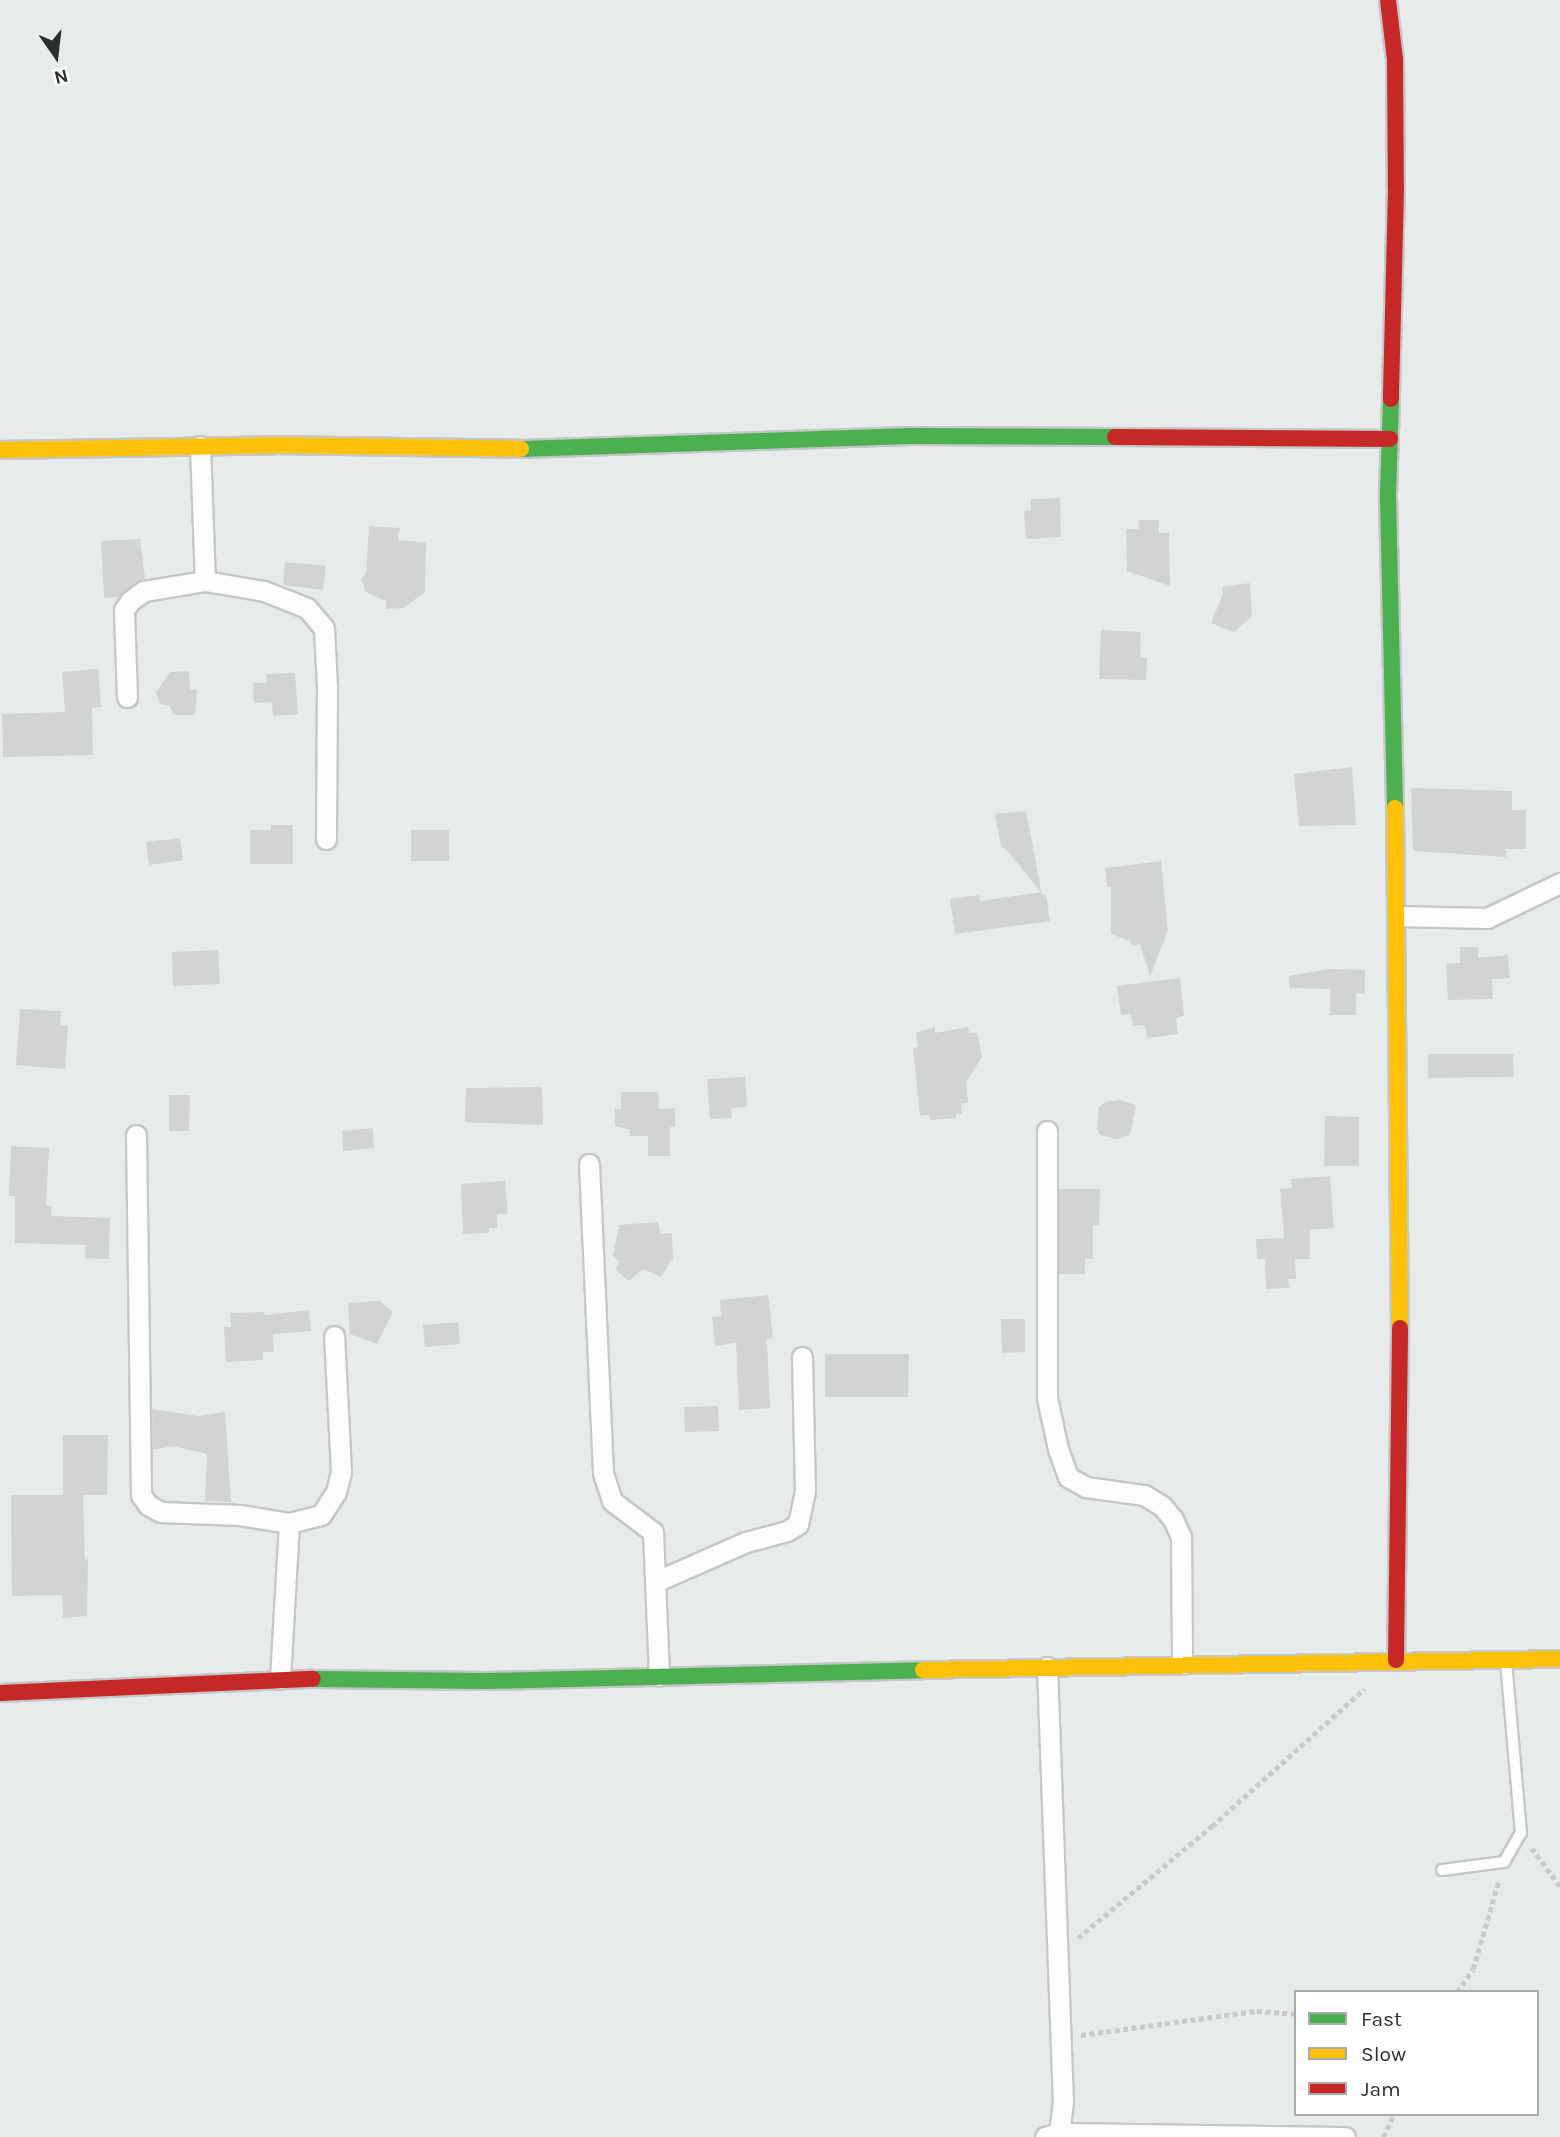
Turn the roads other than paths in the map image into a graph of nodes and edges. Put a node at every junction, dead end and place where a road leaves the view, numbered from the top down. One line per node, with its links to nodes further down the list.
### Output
1 (1388, 0): 2 (street)
2 (1390, 439): 3 (street); 9 (street)
3 (200, 446): 4 (street); 5 (street)
4 (0, 450)
5 (205, 581): 6 (street); 7 (street)
6 (127, 697)
7 (326, 839)
8 (1560, 883): 9 (street)
9 (1398, 916): 19 (street)
10 (1047, 1131): 20 (street)
11 (136, 1135): 15 (street)
12 (589, 1164): 16 (street)
13 (334, 1336): 15 (street)
14 (802, 1357): 16 (street)
15 (289, 1523): 23 (street)
16 (656, 1581): 22 (street)
17 (1506, 1659): 18 (street); 19 (street); 25 (lane)
18 (1560, 1659)
19 (1396, 1660): 20 (street)
20 (1182, 1664): 21 (street)
21 (1047, 1667): 22 (street); 26 (street)
22 (659, 1676): 23 (street)
23 (280, 1679): 24 (street)
24 (0, 1693)
25 (1442, 1870)
26 (1052, 2135): 27 (street)
27 (1345, 2137)

